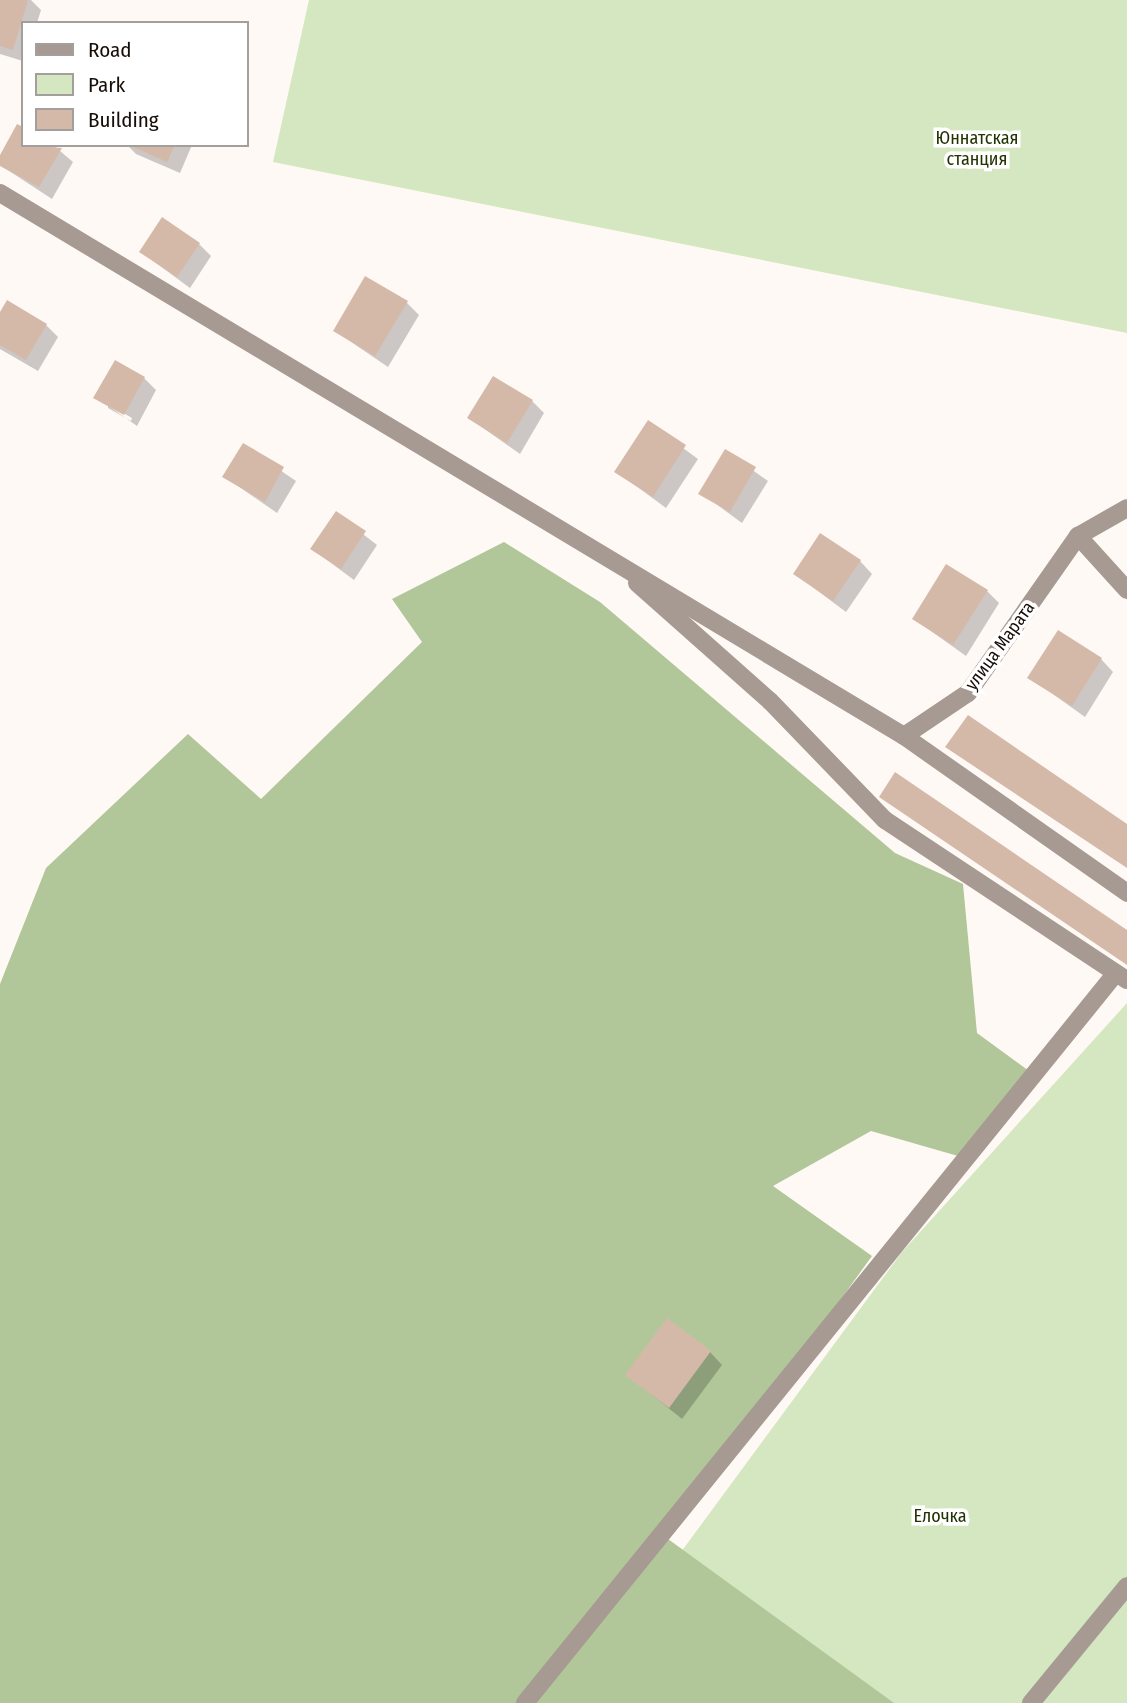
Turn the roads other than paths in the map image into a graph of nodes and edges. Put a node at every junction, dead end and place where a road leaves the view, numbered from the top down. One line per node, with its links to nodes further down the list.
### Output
1 (0, 193): 4 (street)
2 (1127, 508): 3 (street, улица Марата)
3 (1078, 536): 5 (street); 6 (street, улица Марата)
4 (603, 552): 6 (street); 8 (street)
5 (1127, 590)
6 (904, 736): 7 (street)
7 (1127, 893)
8 (1121, 976): 10 (street)
9 (1127, 1586): 11 (street)
10 (525, 1703)
11 (1031, 1703)

